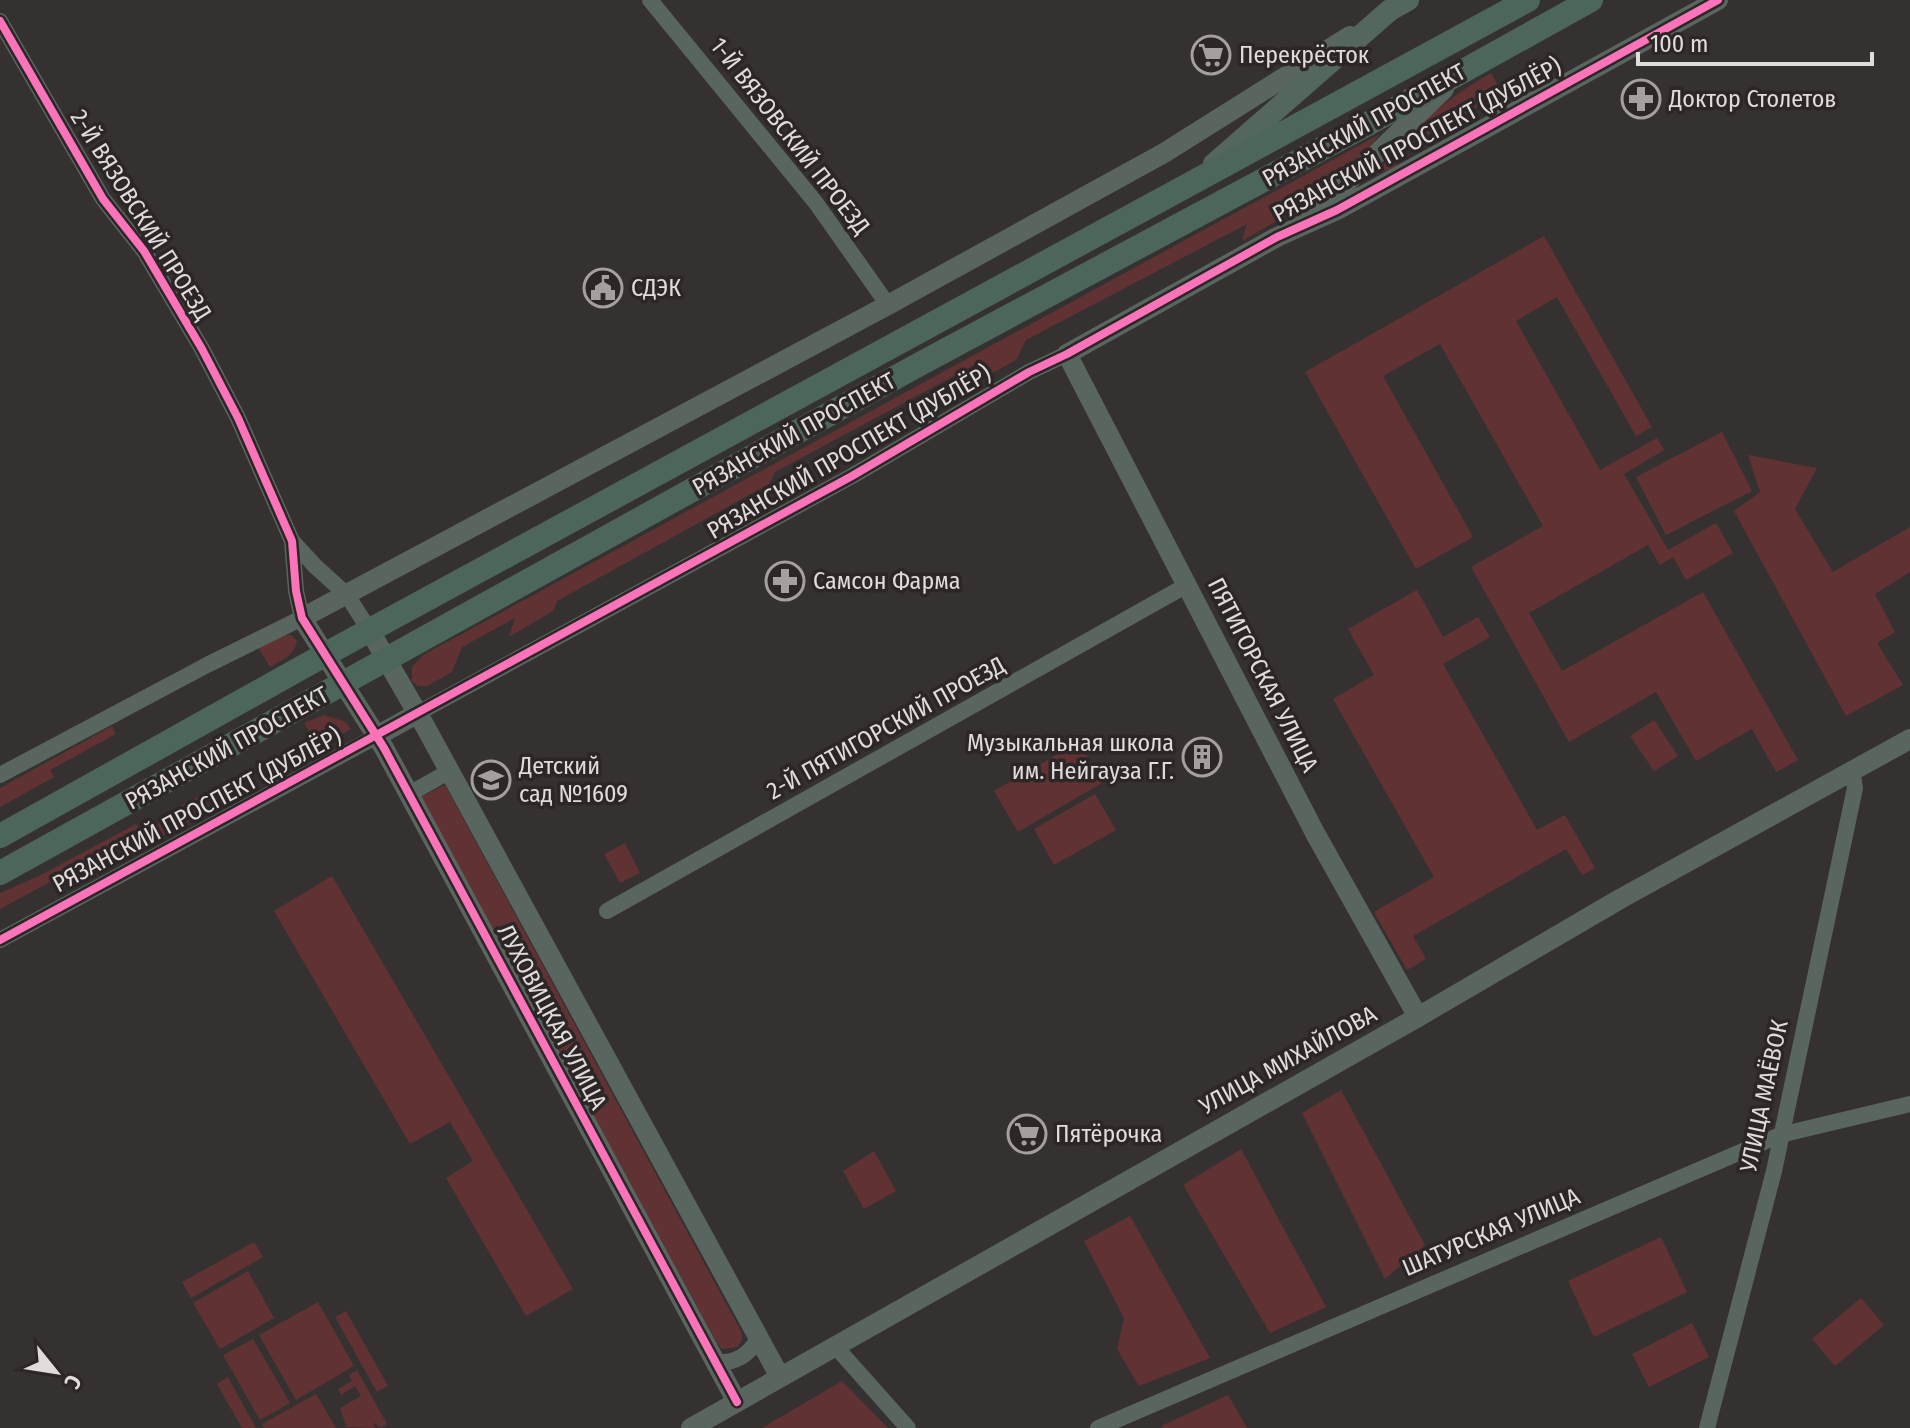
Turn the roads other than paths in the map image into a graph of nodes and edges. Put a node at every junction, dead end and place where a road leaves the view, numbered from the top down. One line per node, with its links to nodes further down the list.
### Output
1 (650, 0): 10 (street, 1-Й ВЯЗОВСКИЙ ПРОЕЗД)
2 (1528, 0): 8 (main road, РЯЗАНСКИЙ ПРОСПЕКТ)
3 (1591, 0): 7 (main road, РЯЗАНСКИЙ ПРОСПЕКТ)
4 (1718, 0): 9 (street, РЯЗАНСКИЙ ПРОСПЕКТ (ДУБЛЁР))
5 (1399, 5): 8 (main road); 10 (street)
6 (0, 21): 12 (street, 2-Й ВЯЗОВСКИЙ ПРОЕЗД)
7 (1467, 69): 9 (street); 18 (main road, РЯЗАНСКИЙ ПРОСПЕКТ)
8 (1195, 180): 16 (main road, РЯЗАНСКИЙ ПРОСПЕКТ)
9 (1277, 237): 11 (street, РЯЗАНСКИЙ ПРОСПЕКТ (ДУБЛЁР))
10 (888, 305): 14 (street)
11 (1067, 354): 13 (street, ПЯТИГОРСКАЯ УЛИЦА); 20 (street, РЯЗАНСКИЙ ПРОСПЕКТ (ДУБЛЁР))
12 (292, 541): 14 (street, 2-Й ВЯЗОВСКИЙ ПРОЕЗД); 15 (street, 2-Й ВЯЗОВСКИЙ ПРОЕЗД)
13 (1187, 585): 29 (street, 2-Й ПЯТИГОРСКИЙ ПРОЕЗД); 31 (street, ПЯТИГОРСКАЯ УЛИЦА)
14 (347, 595): 15 (street); 16 (street, 2-Й ВЯЗОВСКИЙ ПРОЕЗД)
15 (302, 618): 17 (street, 2-Й ВЯЗОВСКИЙ ПРОЕЗД); 25 (street)
16 (370, 631): 17 (main road, РЯЗАНСКИЙ ПРОСПЕКТ); 18 (street, ЛУХОВИЦКАЯ УЛИЦА)
17 (326, 654): 19 (street, ЛУХОВИЦКАЯ УЛИЦА); 27 (main road, РЯЗАНСКИЙ ПРОСПЕКТ)
18 (385, 658): 19 (main road, РЯЗАНСКИЙ ПРОСПЕКТ); 20 (street, ЛУХОВИЦКАЯ УЛИЦА)
19 (343, 683): 21 (street, ЛУХОВИЦКАЯ УЛИЦА); 28 (main road, РЯЗАНСКИЙ ПРОСПЕКТ)
20 (418, 713): 21 (street, РЯЗАНСКИЙ ПРОСПЕКТ (ДУБЛЁР)); 23 (street, ЛУХОВИЦКАЯ УЛИЦА)
21 (377, 736): 26 (street, ЛУХОВИЦКАЯ УЛИЦА); 30 (street, РЯЗАНСКИЙ ПРОСПЕКТ (ДУБЛЁР))
22 (1910, 739): 24 (street, УЛИЦА МИХАЙЛОВА)
23 (450, 771): 26 (street); 34 (street, ЛУХОВИЦКАЯ УЛИЦА)
24 (1852, 771): 31 (street, УЛИЦА МИХАЙЛОВА); 33 (street, УЛИЦА МАЁВОК)
25 (0, 775)
26 (409, 794): 36 (street, ЛУХОВИЦКАЯ УЛИЦА)
27 (0, 836)
28 (0, 873)
29 (607, 911)
30 (0, 940)
31 (1418, 1017): 35 (street, УЛИЦА МИХАЙЛОВА)
32 (1910, 1104): 33 (street, ШАТУРСКАЯ УЛИЦА)
33 (1780, 1135): 41 (street, ШАТУРСКАЯ УЛИЦА); 42 (street, УЛИЦА МАЁВОК)
34 (759, 1338): 36 (street); 37 (street, ЛУХОВИЦКАЯ УЛИЦА)
35 (835, 1346): 37 (street, УЛИЦА МИХАЙЛОВА); 40 (street)
36 (715, 1362): 38 (street, ЛУХОВИЦКАЯ УЛИЦА)
37 (780, 1377): 38 (street, УЛИЦА МИХАЙЛОВА)
38 (737, 1402): 39 (street, УЛИЦА МИХАЙЛОВА)
39 (691, 1428)
40 (908, 1428)
41 (1098, 1428)
42 (1707, 1428)

